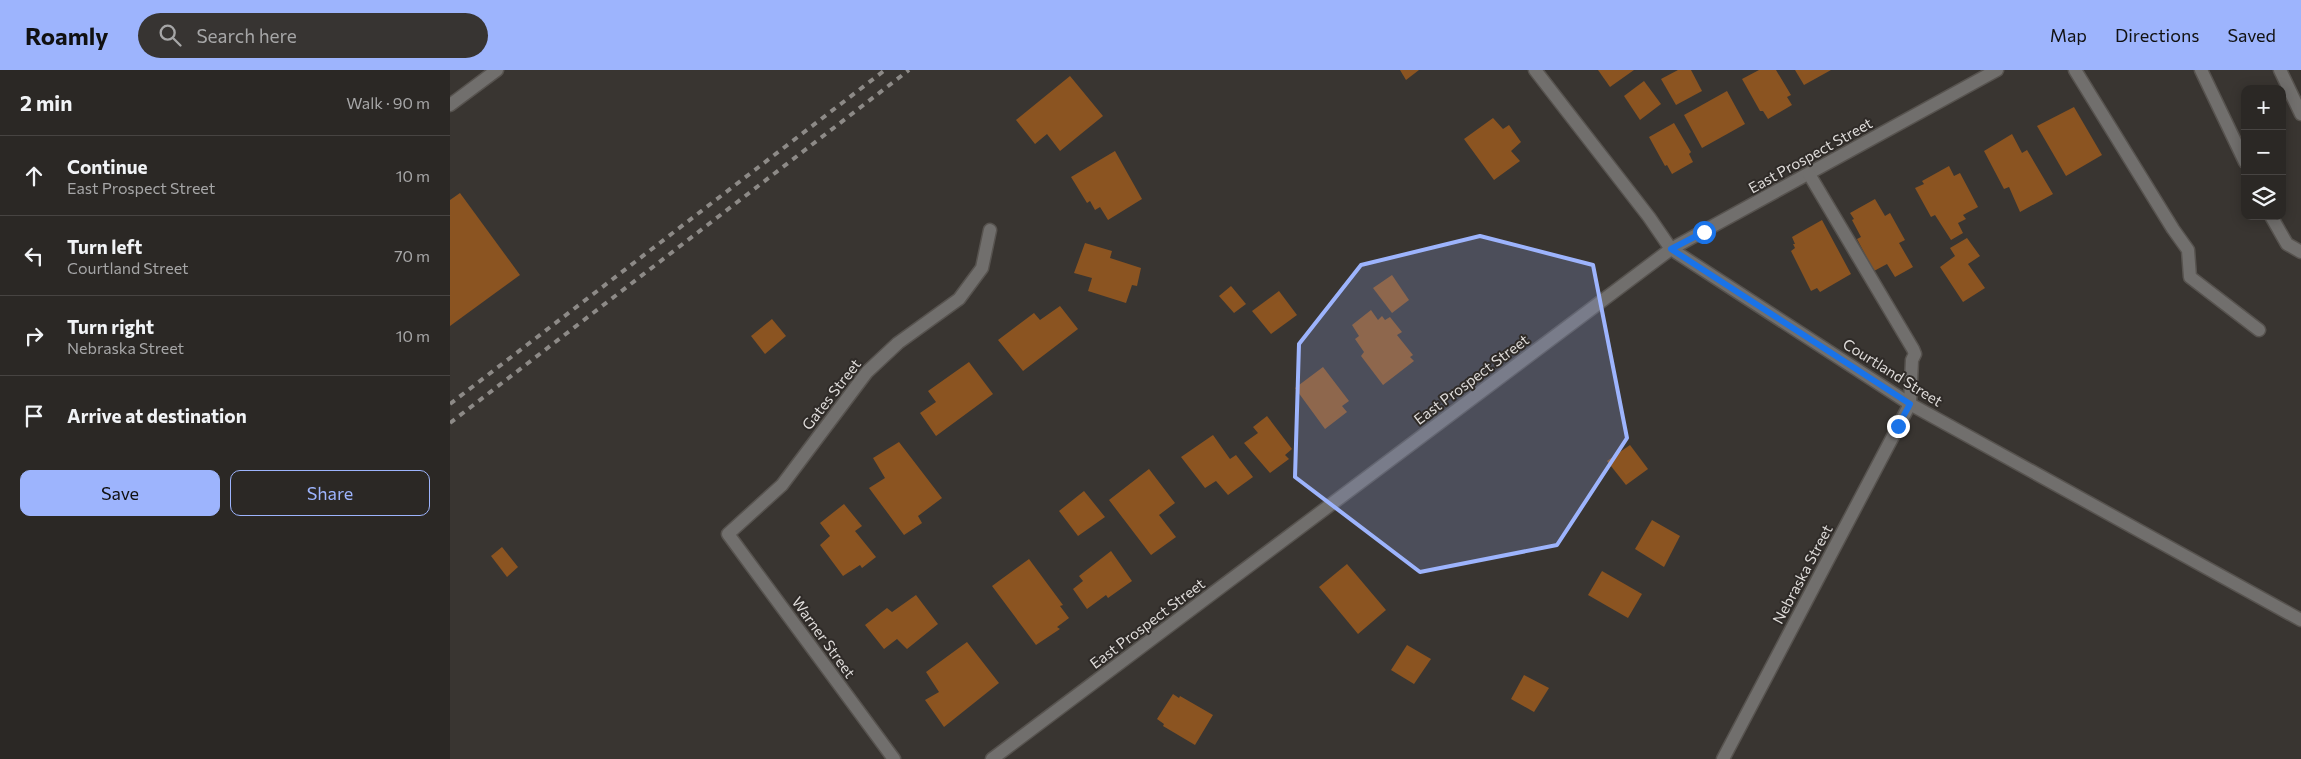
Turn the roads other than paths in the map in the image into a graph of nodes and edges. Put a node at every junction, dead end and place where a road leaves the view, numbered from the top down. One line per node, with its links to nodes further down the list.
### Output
1 (497, 70): 7 (street)
2 (1535, 70): 13 (street, Courtland Street)
3 (1997, 70): 10 (street, East Prospect Street)
4 (2075, 70): 15 (street)
5 (2201, 70): 9 (street)
6 (2280, 70): 8 (street)
7 (450, 105)
8 (2301, 114)
9 (2241, 154)
10 (1809, 174): 13 (street, East Prospect Street); 16 (street)
11 (2273, 220): 14 (street)
12 (990, 230): 17 (street, Gates Street)
13 (1671, 249): 16 (street, Courtland Street); 20 (street, East Prospect Street)
14 (2301, 252)
15 (2259, 330)
16 (1910, 404): 18 (street, Courtland Street); 21 (street, Nebraska Street)
17 (728, 534): 19 (street, Warner Street)
18 (2301, 620)
19 (894, 759)
20 (992, 759)
21 (1723, 759)

